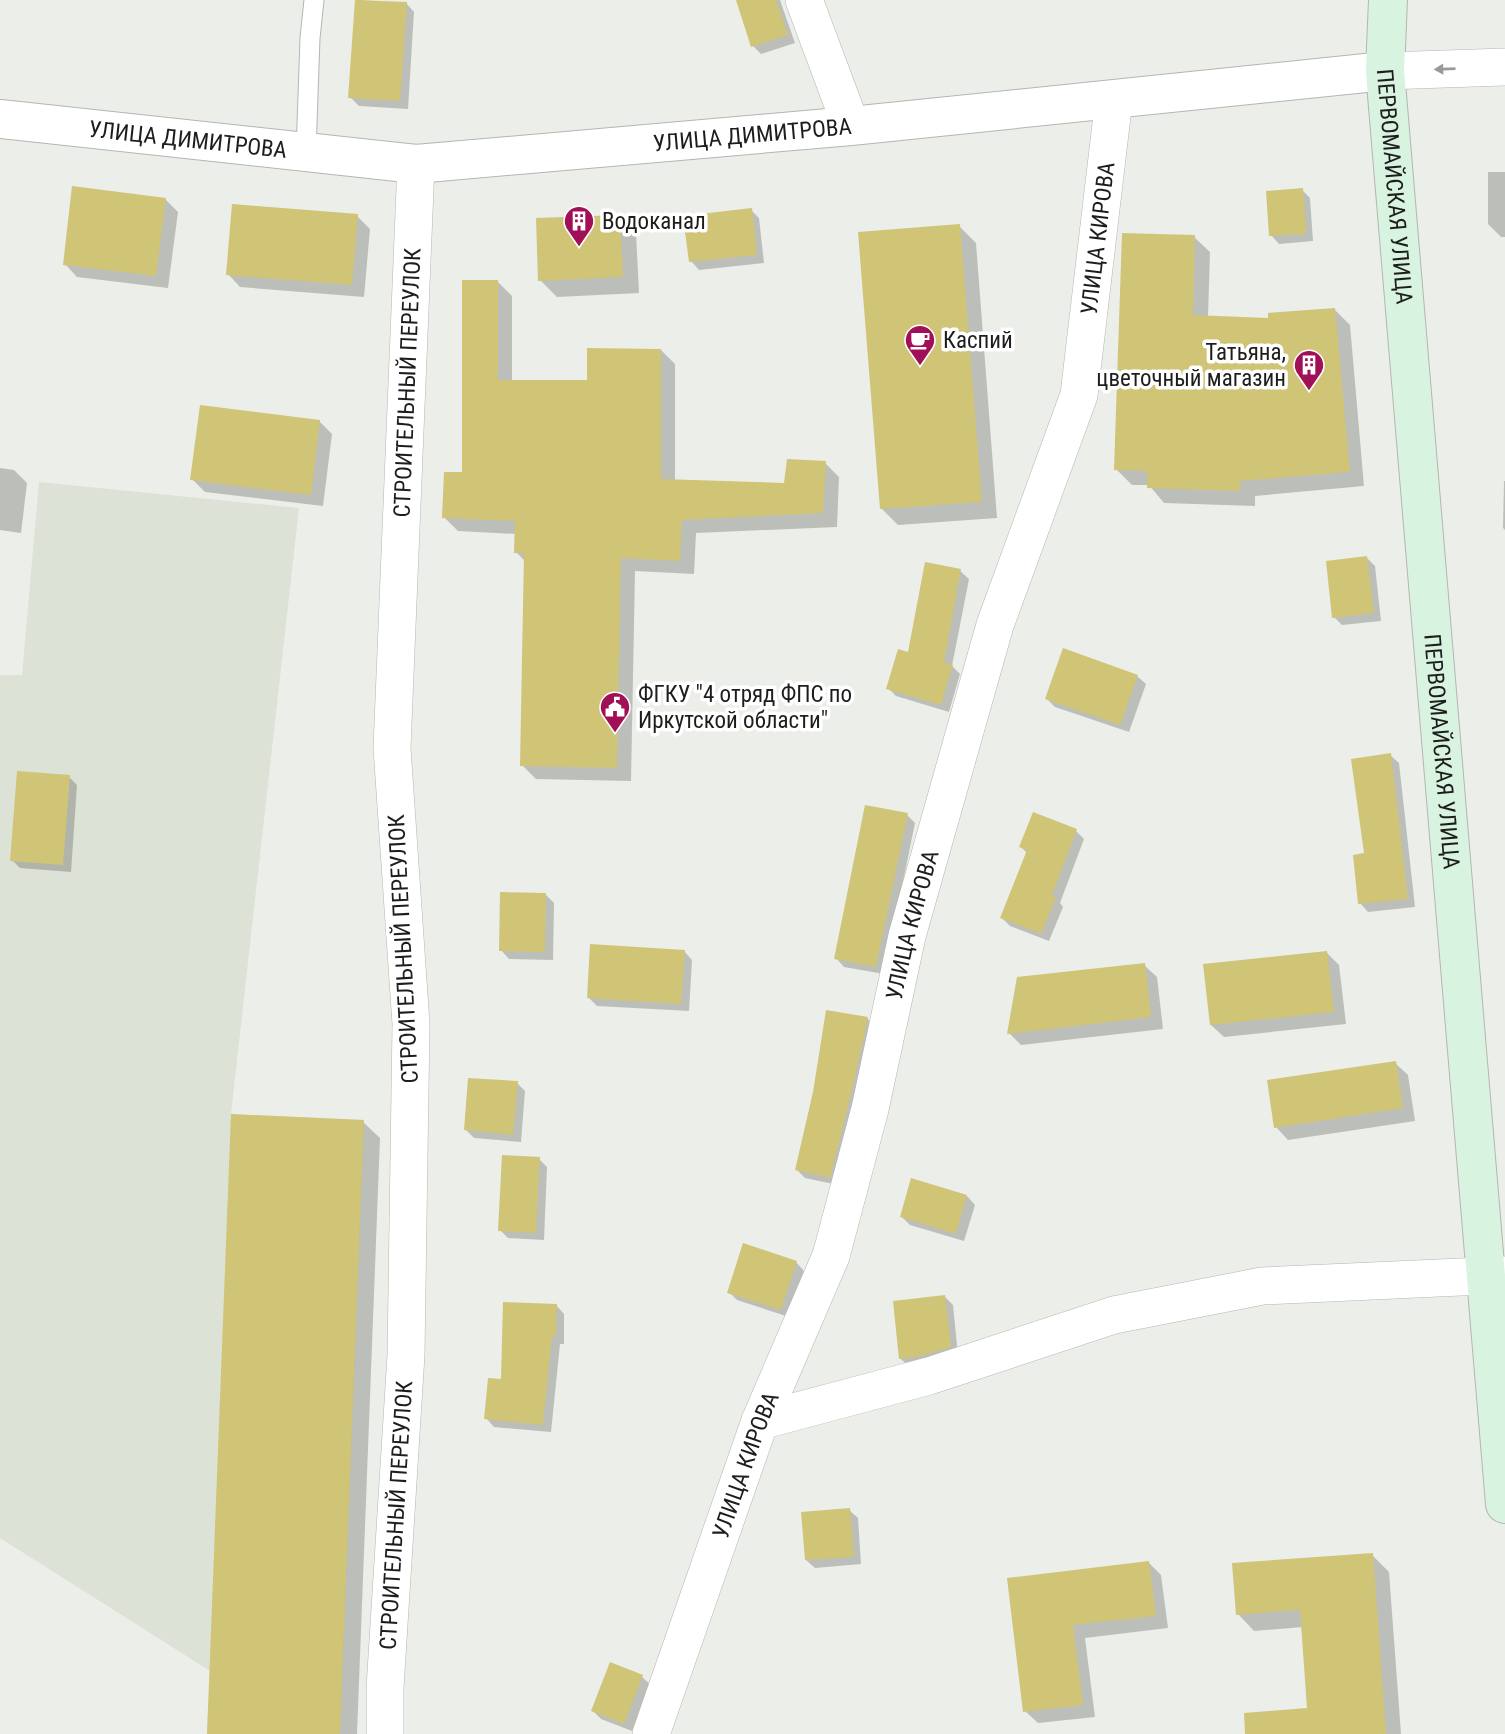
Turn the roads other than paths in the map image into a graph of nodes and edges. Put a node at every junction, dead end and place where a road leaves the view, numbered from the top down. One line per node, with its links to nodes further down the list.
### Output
1 (314, 0): 9 (lane)
2 (804, 0): 8 (street)
3 (1388, 0): 5 (main road, ПЕРВОМАЙСКАЯ УЛИЦА)
4 (1505, 67): 5 (street, УЛИЦА ДИМИТРОВА, one-way to 5)
5 (1385, 71): 6 (street, УЛИЦА ДИМИТРОВА); 11 (main road, ПЕРВОМАЙСКАЯ УЛИЦА)
6 (1114, 99): 8 (street, УЛИЦА ДИМИТРОВА); 12 (street, УЛИЦА КИРОВА)
7 (0, 118): 9 (street, УЛИЦА ДИМИТРОВА)
8 (851, 126): 10 (street, УЛИЦА ДИМИТРОВА)
9 (306, 153): 10 (street, УЛИЦА ДИМИТРОВА)
10 (416, 164): 14 (street, СТРОИТЕЛЬНЫЙ ПЕРЕУЛОК)
11 (1495, 1275): 12 (street); 13 (main road, ПЕРВОМАЙСКАЯ УЛИЦА)
12 (760, 1421): 15 (street, УЛИЦА КИРОВА)
13 (1505, 1504)
14 (385, 1734)
15 (651, 1734)

